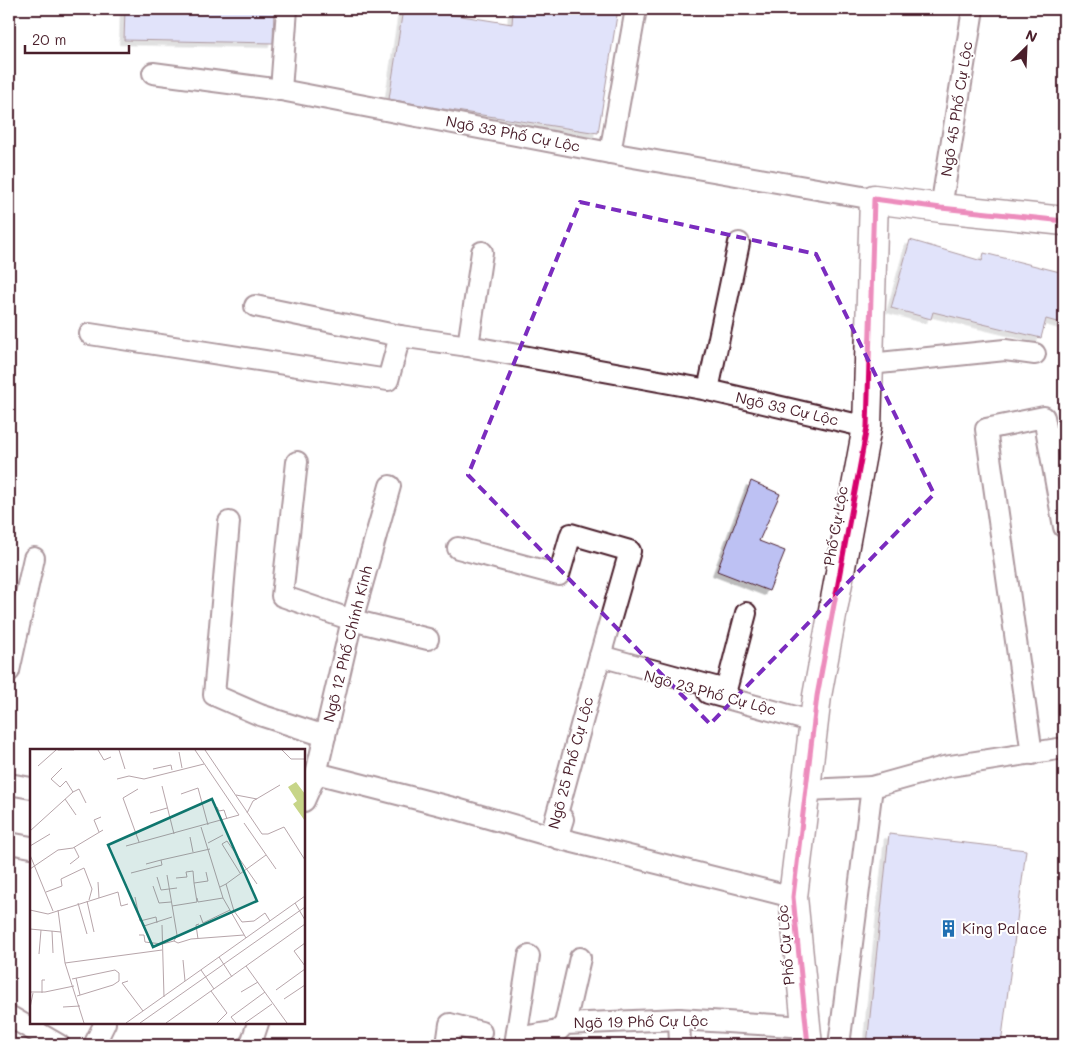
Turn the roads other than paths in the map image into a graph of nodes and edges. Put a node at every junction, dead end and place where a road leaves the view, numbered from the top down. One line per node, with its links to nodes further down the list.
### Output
1 (287, 9): 5 (lane)
2 (636, 9): 6 (lane)
3 (972, 9): 8 (lane, Ngõ 45 Phố Cự Lộc)
4 (153, 73): 5 (lane, Ngõ 33 Phố Cự Lộc)
5 (281, 90): 6 (lane, Ngõ 33 Phố Cự Lộc)
6 (610, 153): 7 (lane, Ngõ 33 Phố Cự Lộc)
7 (874, 199): 8 (street); 17 (street, Phố Cự Lộc)
8 (941, 208): 9 (street)
9 (1064, 221)
10 (739, 243): 18 (lane)
11 (482, 252): 15 (lane)
12 (255, 306): 14 (lane)
13 (90, 334): 14 (lane)
14 (400, 336): 15 (lane)
15 (468, 346): 18 (lane)
16 (1035, 354): 17 (lane)
17 (870, 364): 19 (street, Phố Cự Lộc)
18 (708, 390): 19 (lane, Ngõ 33 Cự Lộc)
19 (867, 427): 31 (street, Phố Cự Lộc)
20 (297, 462): 27 (lane)
21 (390, 486): 27 (lane, Ngõ 12 Phố Chính Kinh)
22 (229, 522): 32 (lane)
23 (1064, 527): 34 (lane)
24 (458, 548): 29 (lane)
25 (34, 558): 30 (lane)
26 (746, 614): 29 (lane)
27 (352, 620): 28 (lane); 32 (lane, Ngõ 12 Phố Chính Kinh)
28 (428, 639)
29 (603, 661): 31 (lane, Ngõ 23 Phố Cự Lộc); 35 (lane, Ngõ 25 Phố Cự Lộc); 43 (lane)
30 (9, 671)
31 (814, 722): 39 (street, Phố Cự Lộc)
32 (325, 736): 35 (lane, Ngõ 12 Phố Chính Kinh)
33 (1064, 748): 34 (lane)
34 (1032, 754): 37 (lane)
35 (316, 773): 40 (lane, Ngõ 12 Phố Chính Kinh)
36 (9, 784): 38 (lane)
37 (872, 787): 39 (lane); 58 (lane)
38 (30, 788)
39 (806, 790): 43 (street, Phố Cự Lộc)
40 (305, 799)
41 (9, 843): 42 (lane)
42 (30, 847)
43 (794, 897): 52 (street, Phố Cự Lộc)
44 (529, 956): 50 (lane, Ngõ 19 Phố Cự Lộc)
45 (580, 958): 50 (lane, Ngõ 19 Phố Cự Lộc)
46 (9, 1016): 53 (lane)
47 (680, 1019): 50 (lane, Ngõ 19 Phố Cự Lộc); 52 (lane, Ngõ 19 Phố Cự Lộc); 57 (lane)
48 (104, 1024): 54 (lane)
49 (258, 1024): 55 (lane)
50 (565, 1024)
51 (481, 1032): 56 (lane)
52 (807, 1036)
53 (59, 1045)
54 (94, 1045)
55 (249, 1045)
56 (447, 1045)
57 (680, 1045)
58 (839, 1045)

